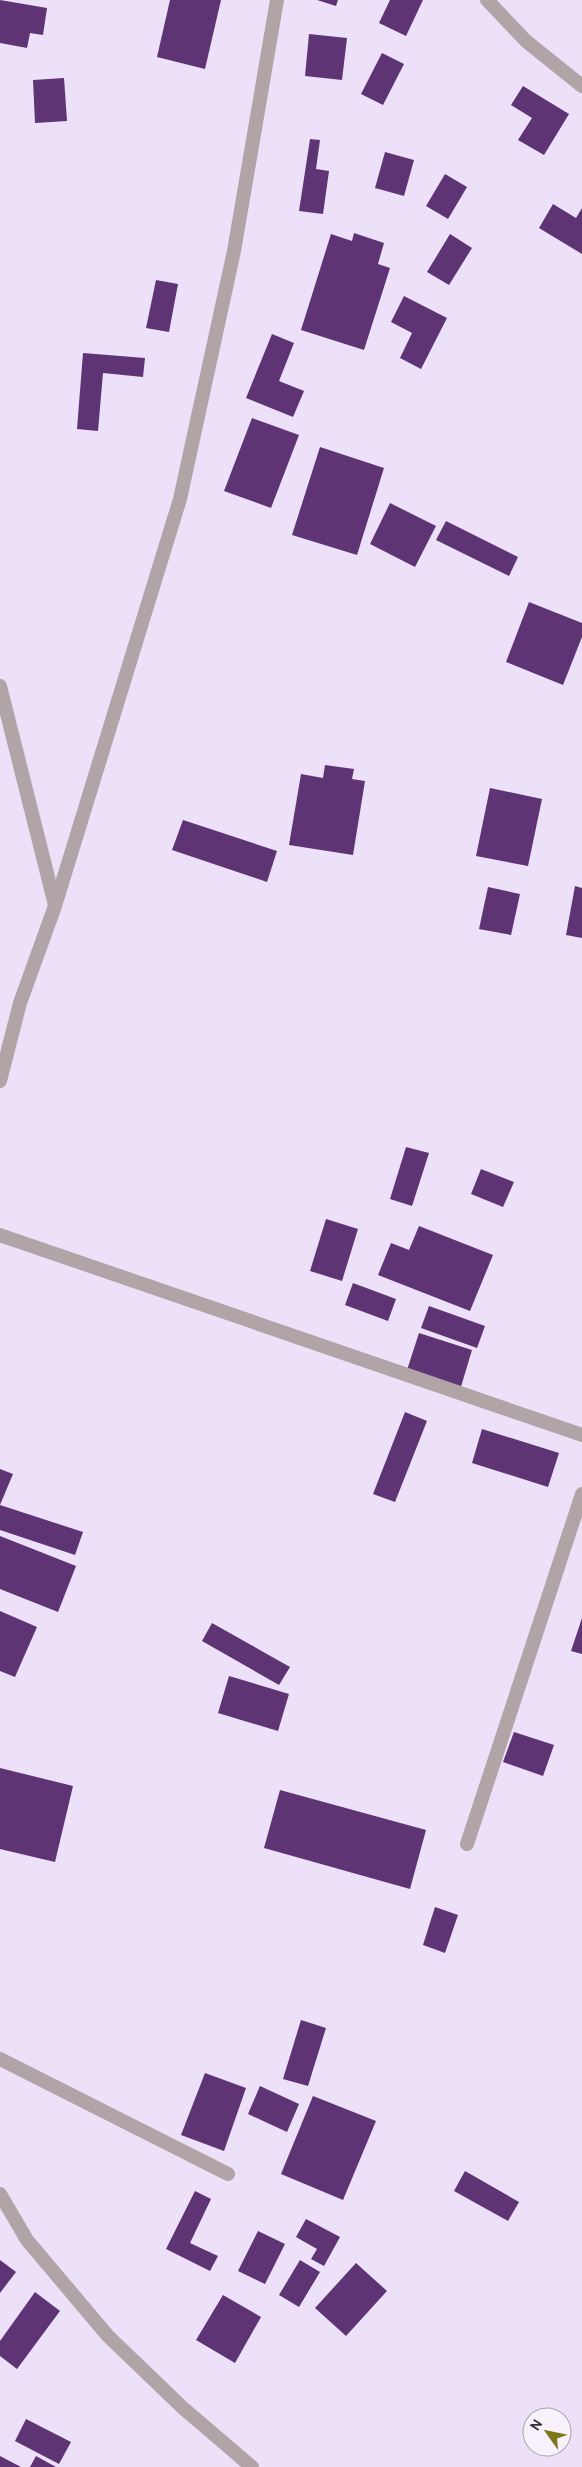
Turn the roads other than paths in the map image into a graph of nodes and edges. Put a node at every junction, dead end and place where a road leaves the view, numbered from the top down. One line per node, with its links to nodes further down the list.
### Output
1 (277, 0): 5 (street)
2 (486, 0): 3 (street)
3 (582, 86)
4 (0, 686): 5 (street)
5 (55, 906): 6 (street)
6 (0, 1081)
7 (0, 1235): 8 (street)
8 (582, 1435)
9 (582, 1494): 10 (street)
10 (467, 1844)
11 (0, 2059): 12 (street)
12 (228, 2174)
13 (0, 2194): 14 (street)
14 (252, 2467)

